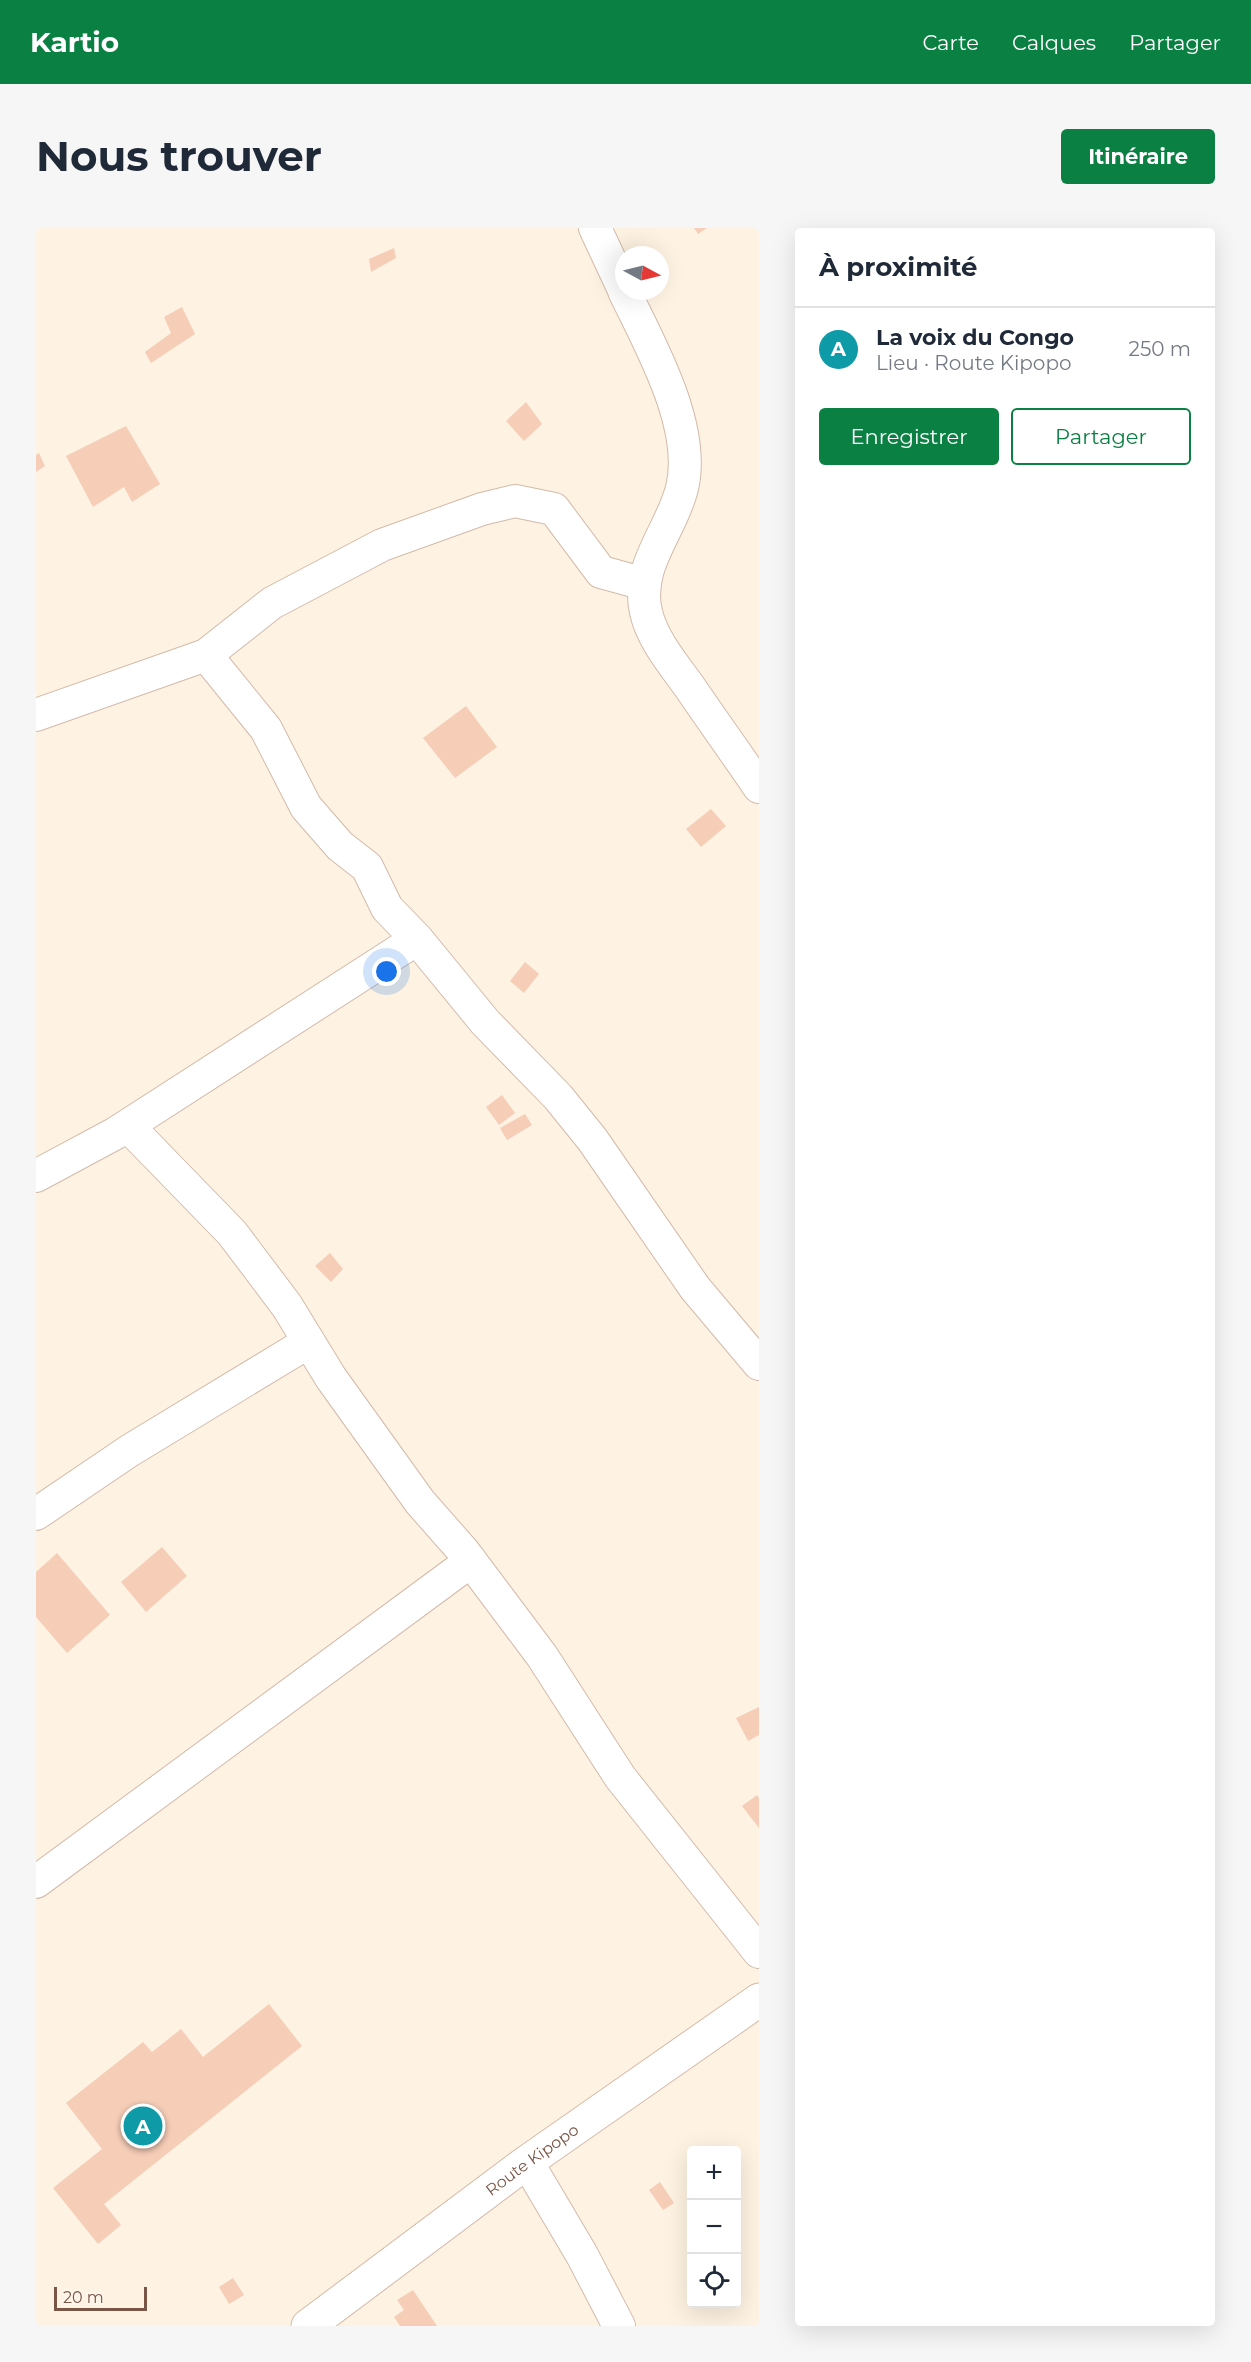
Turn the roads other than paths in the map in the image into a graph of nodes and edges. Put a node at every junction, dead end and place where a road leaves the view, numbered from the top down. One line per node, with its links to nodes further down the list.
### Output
1 (595, 228): 2 (street)
2 (615, 271)
3 (628, 300): 4 (street)
4 (645, 584): 5 (street); 7 (street)
5 (206, 655): 6 (street); 8 (street)
6 (36, 715)
7 (759, 787)
8 (417, 939): 9 (street); 12 (street)
9 (128, 1126): 10 (street); 11 (street)
10 (36, 1176)
11 (307, 1343): 13 (street); 14 (street)
12 (759, 1364)
13 (36, 1514)
14 (471, 1561): 15 (street); 16 (street)
15 (36, 1882)
16 (759, 1952)
17 (759, 2000): 18 (main road, Route Kipopo)
18 (527, 2162): 19 (main road, Route Kipopo); 20 (street)
19 (308, 2326)
20 (619, 2326)

